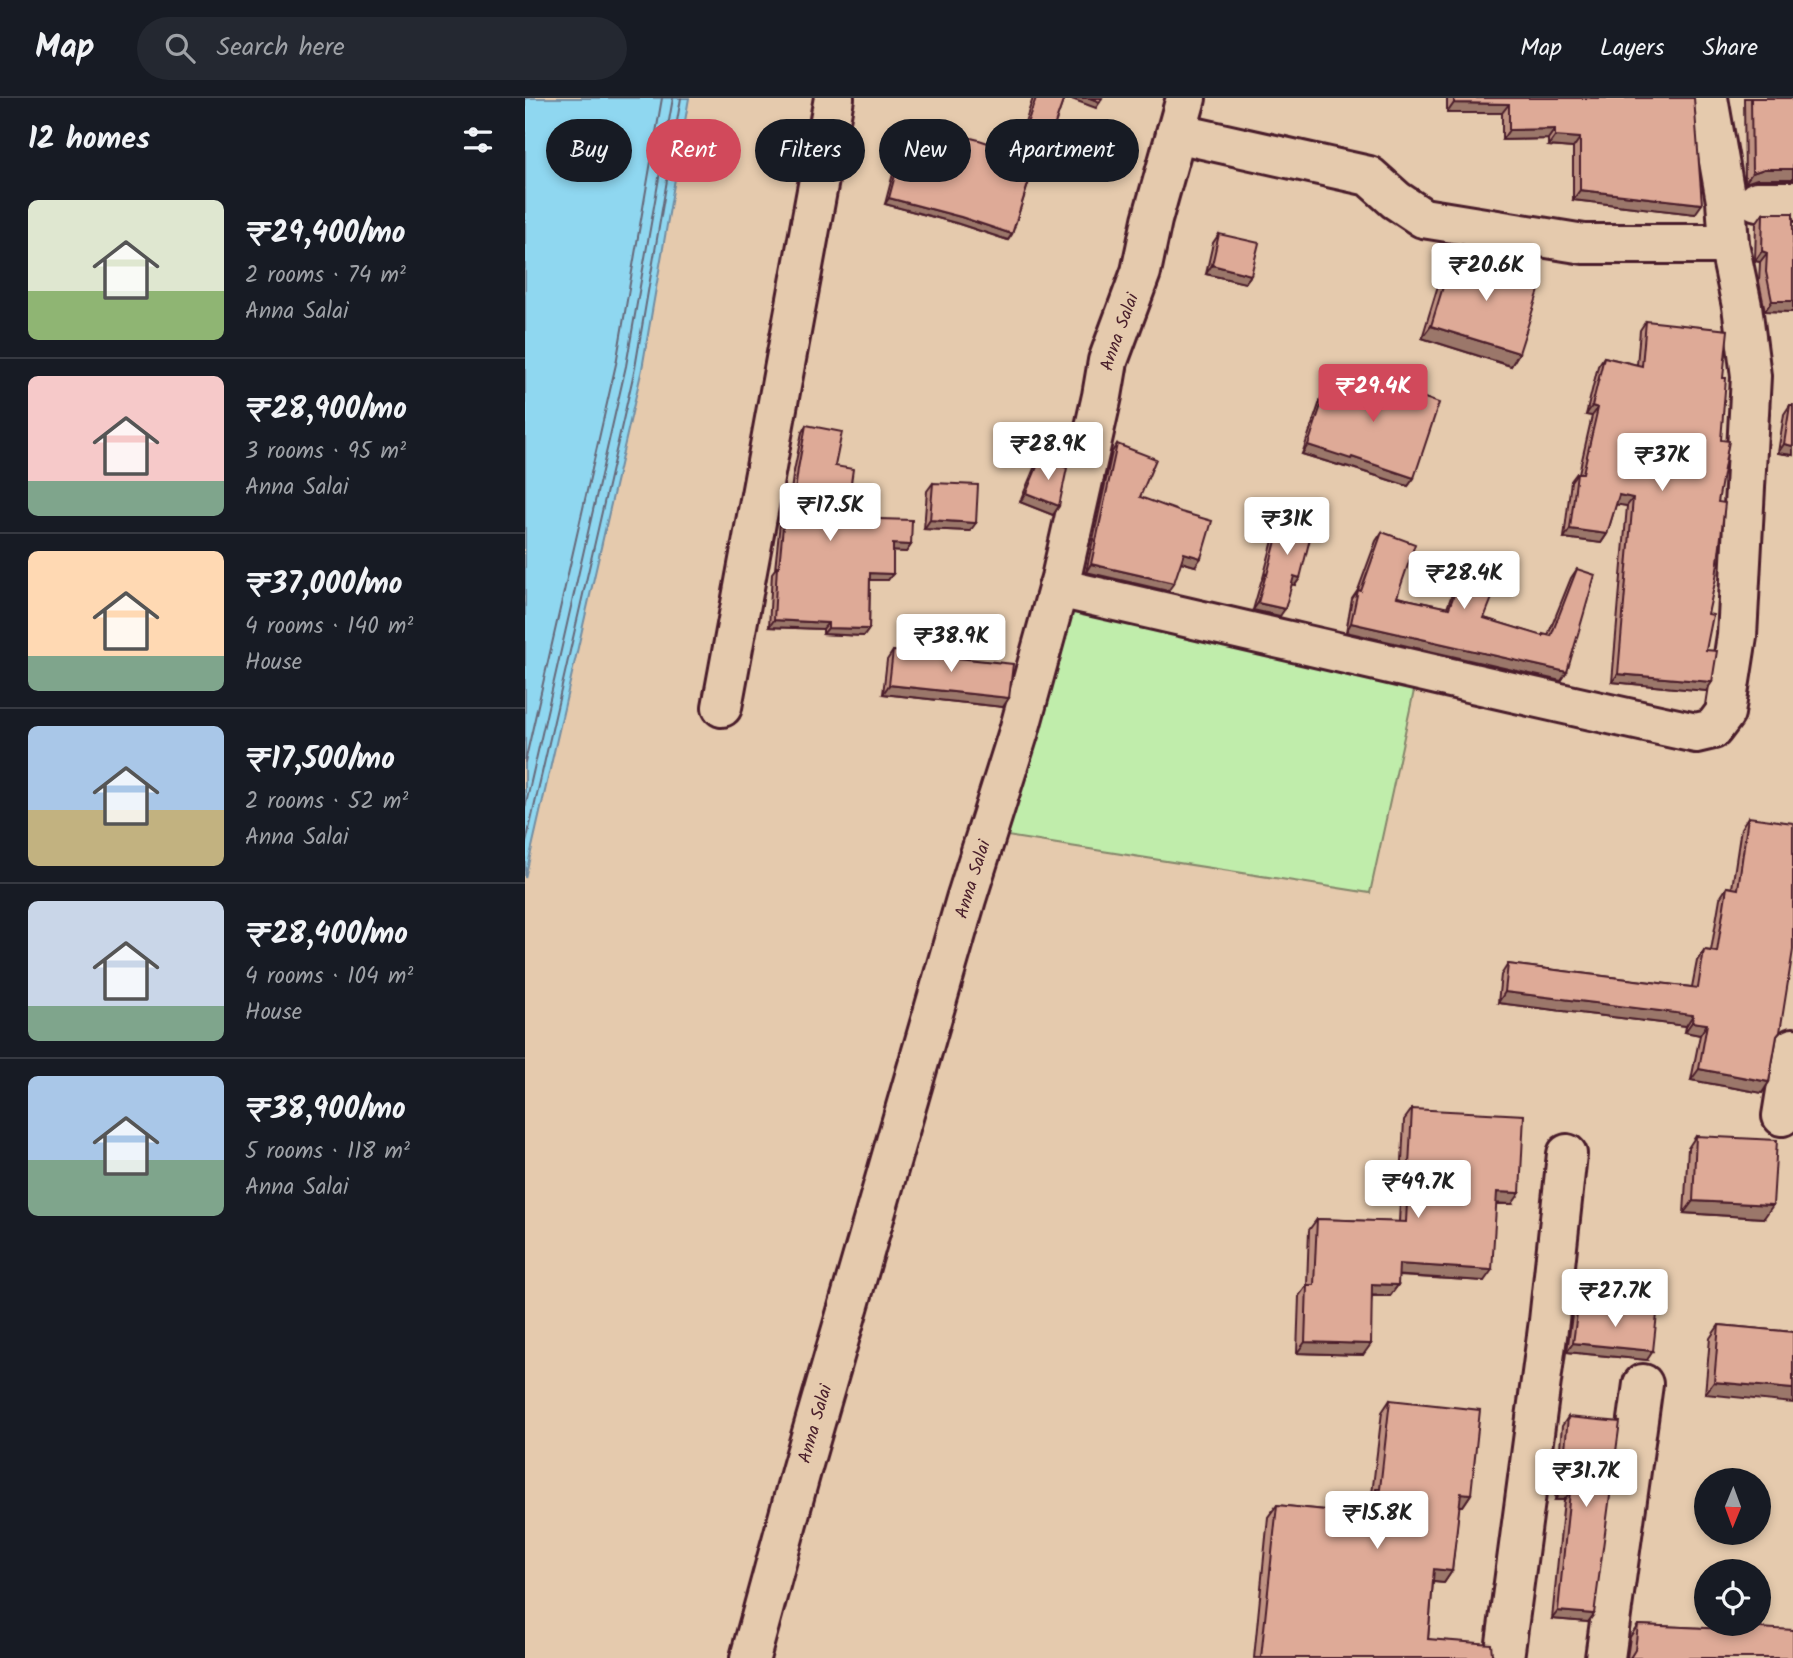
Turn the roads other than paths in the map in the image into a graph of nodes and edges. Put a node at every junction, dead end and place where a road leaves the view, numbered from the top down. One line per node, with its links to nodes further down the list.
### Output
1 (834, 98): 6 (street)
2 (1708, 98): 4 (street)
3 (1181, 115): 4 (street); 5 (street, Anna Salai)
4 (1729, 244): 5 (street)
5 (1058, 588): 11 (street, Anna Salai)
6 (722, 707)
7 (1793, 1048): 8 (street)
8 (1782, 1116)
9 (1567, 1154): 12 (street)
10 (1643, 1384): 13 (street)
11 (750, 1658)
12 (1504, 1658)
13 (1605, 1658)

